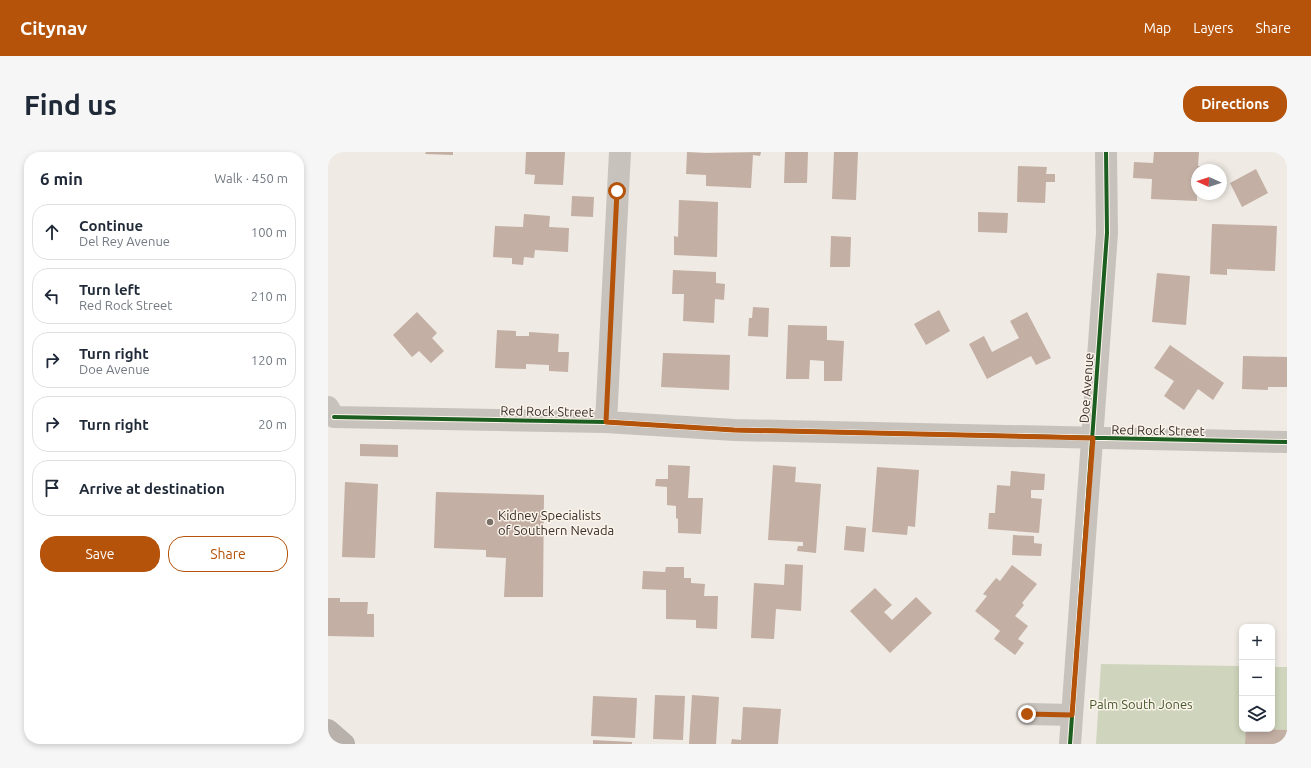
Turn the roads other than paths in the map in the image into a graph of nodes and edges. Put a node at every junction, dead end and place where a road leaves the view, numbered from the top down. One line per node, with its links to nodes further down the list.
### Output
1 (620, 152): 4 (street)
2 (1106, 152): 5 (street, Doe Avenue)
3 (331, 412): 4 (street, Red Rock Street)
4 (606, 422): 5 (street, Red Rock Street)
5 (1093, 438): 6 (street, Red Rock Street); 8 (street, Doe Avenue)
6 (1287, 442)
7 (1027, 714): 8 (street)
8 (1072, 715): 11 (street, Doe Avenue)
9 (328, 730): 10 (main road)
10 (344, 744)
11 (1070, 744)

